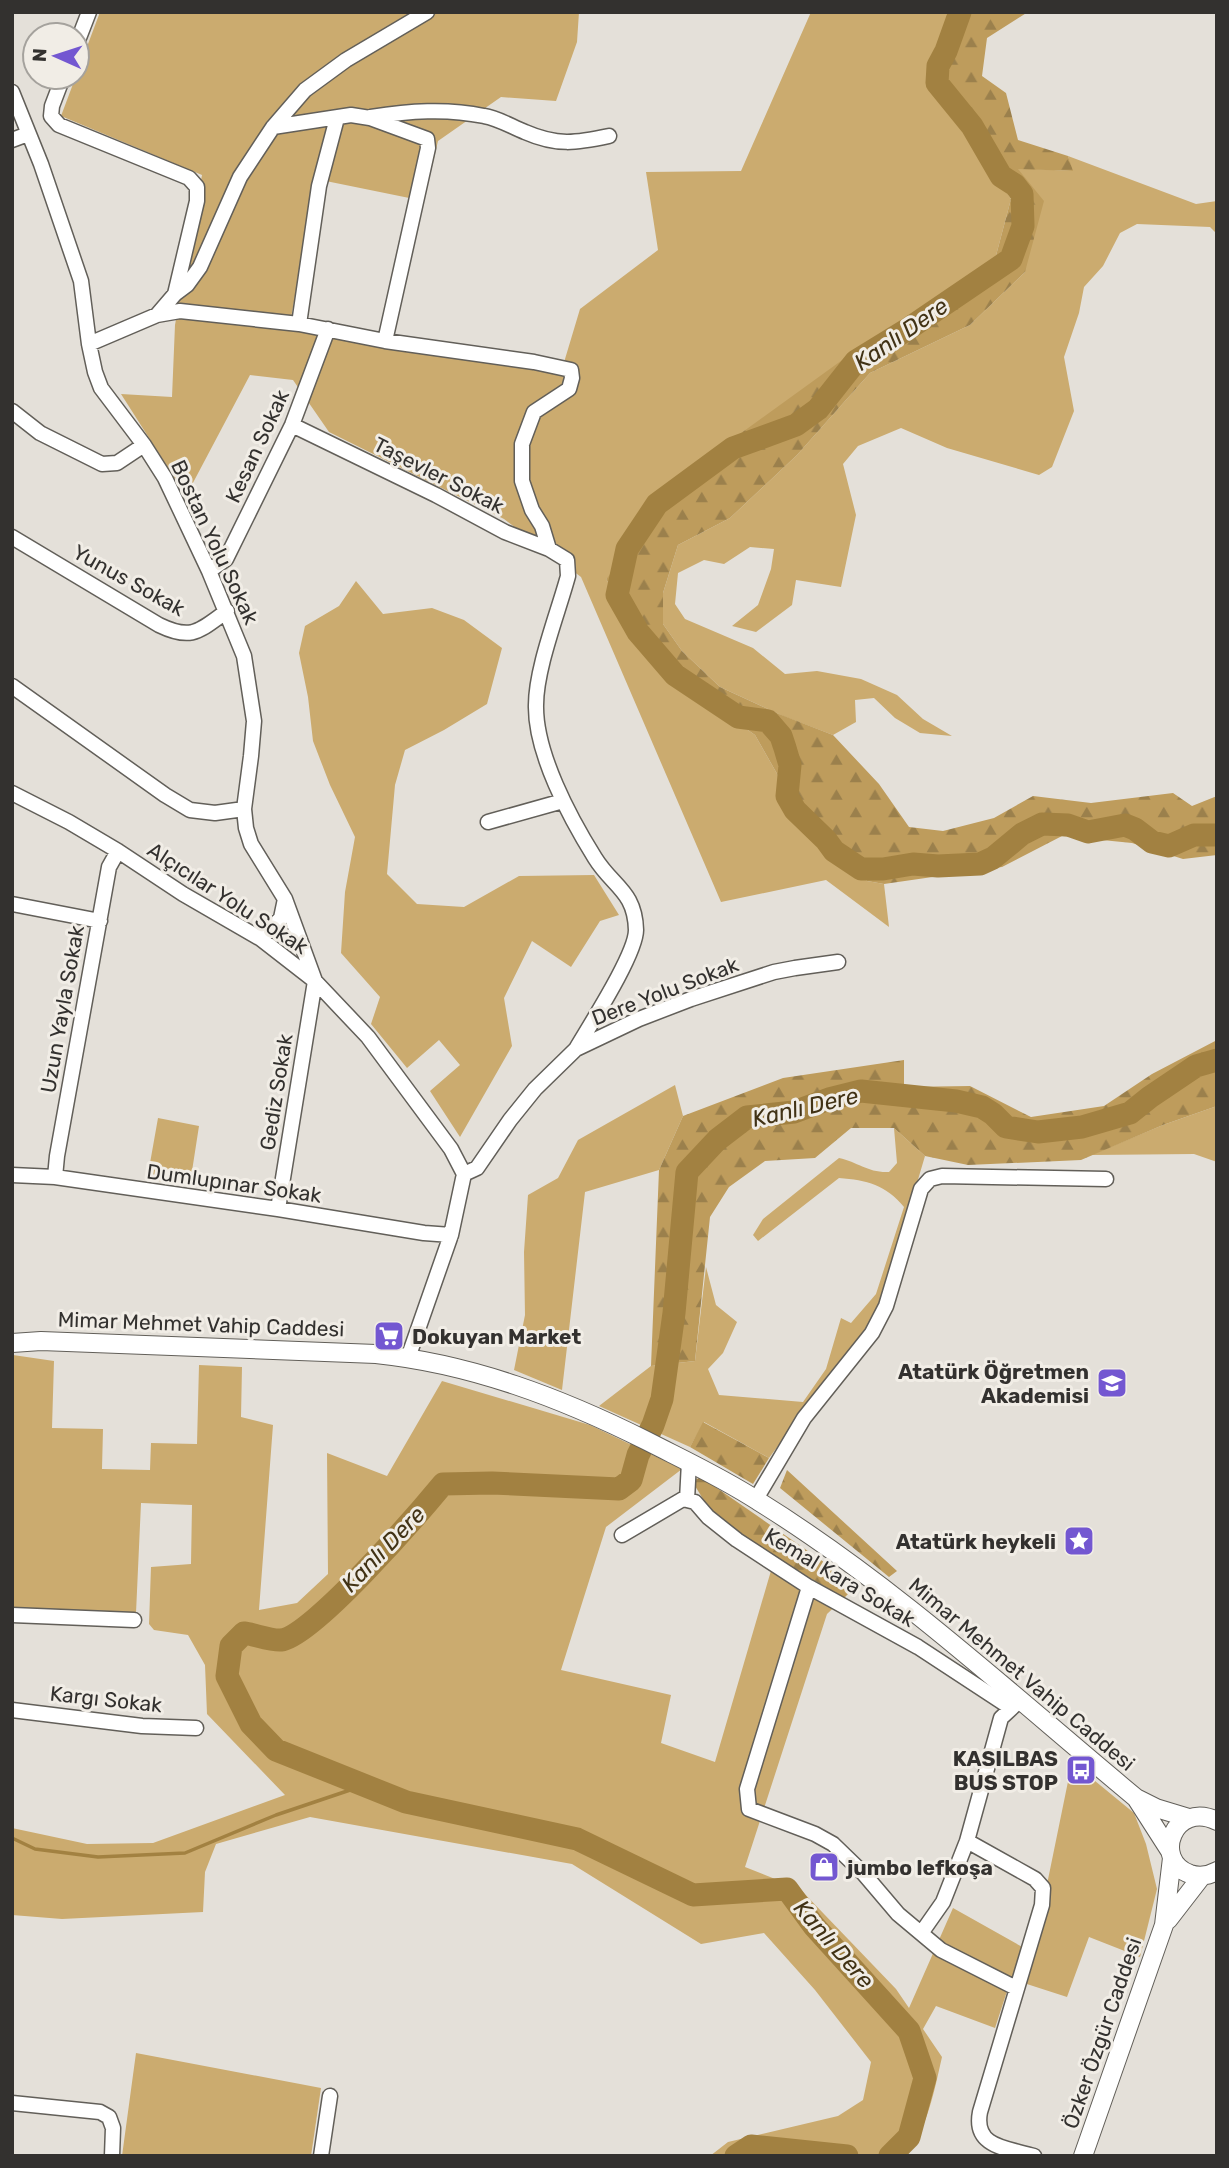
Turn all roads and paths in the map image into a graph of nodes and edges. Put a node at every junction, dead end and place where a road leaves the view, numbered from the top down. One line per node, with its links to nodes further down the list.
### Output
1 (427, 12): 6 (street)
2 (58, 91): 10 (street)
3 (12, 92): 7 (street, Bostan Yolu Sokak)
4 (337, 118): 5 (street); 6 (street); 12 (street)
5 (370, 118): 8 (street); 14 (street)
6 (274, 127): 10 (street)
7 (28, 134): 9 (street); 15 (street, Bostan Yolu Sokak)
8 (609, 136)
9 (12, 140)
10 (175, 294): 11 (street)
11 (157, 315): 12 (street); 15 (street)
12 (299, 324): 13 (street)
13 (328, 330): 14 (street); 17 (street, Kesan Sokak)
14 (385, 341): 20 (street)
15 (89, 344): 18 (street, Bostan Yolu Sokak)
16 (12, 411): 18 (street)
17 (292, 425): 20 (street, Taşevler Sokak); 21 (street, Kesan Sokak)
18 (144, 445): 21 (street, Bostan Yolu Sokak)
19 (12, 537): 22 (street, Yunus Sokak)
20 (549, 549): 25 (street, Taşevler Sokak)
21 (209, 571): 22 (street, Bostan Yolu Sokak)
22 (227, 611): 26 (street, Bostan Yolu Sokak)
23 (12, 686): 26 (street)
24 (12, 793): 28 (street, Alçıcılar Yolu Sokak)
25 (563, 801): 27 (street); 35 (street)
26 (244, 809): 29 (street, Bostan Yolu Sokak)
27 (488, 822)
28 (118, 851): 31 (street, Uzun Yayla Sokak); 32 (street, Alçıcılar Yolu Sokak)
29 (285, 898): 32 (street); 34 (street, Bostan Yolu Sokak)
30 (12, 904): 31 (street)
31 (100, 921): 38 (street, Uzun Yayla Sokak)
32 (261, 939): 34 (street, Alçıcılar Yolu Sokak)
33 (838, 962): 35 (street, Dere Yolu Sokak)
34 (315, 981): 36 (street, Alçıcılar Yolu Sokak); 40 (street, Gediz Sokak)
35 (576, 1049): 36 (street, Dere Yolu Sokak)
36 (464, 1174): 41 (street)
37 (12, 1175): 38 (street, Dumlupınar Sokak)
38 (55, 1177): 40 (street, Dumlupınar Sokak)
39 (1106, 1179): 45 (street)
40 (278, 1209): 41 (street, Dumlupınar Sokak)
41 (451, 1235): 43 (street)
42 (12, 1343): 43 (main road, Mimar Mehmet Vahip Caddesi)
43 (408, 1357): 44 (main road, Mimar Mehmet Vahip Caddesi)
44 (689, 1462): 45 (main road, Mimar Mehmet Vahip Caddesi); 46 (street)
45 (756, 1499): 51 (main road, Mimar Mehmet Vahip Caddesi)
46 (687, 1500): 47 (street); 48 (street, Kemal Kara Sokak)
47 (622, 1535)
48 (809, 1587): 51 (street, Kemal Kara Sokak); 61 (street)
49 (12, 1615): 50 (street)
50 (135, 1620)
51 (1016, 1704): 54 (main road, Mimar Mehmet Vahip Caddesi); 57 (street)
52 (12, 1710): 53 (street, Kargı Sokak)
53 (196, 1728)
54 (1136, 1798): 55 (main road, Mimar Mehmet Vahip Caddesi); 58 (main road, Mimar Mehmet Vahip Caddesi)
55 (1189, 1818): 56 (main road, Mimar Mehmet Vahip Caddesi); 58 (main road, Özker Özgür Caddesi)
56 (1217, 1821)
57 (967, 1841): 61 (street); 62 (street)
58 (1171, 1855): 59 (main road); 60 (main road, Özker Özgür Caddesi)
59 (1212, 1874): 60 (main road, Özker Özgür Caddesi)
60 (1164, 1925): 68 (main road, Özker Özgür Caddesi)
61 (922, 1932): 62 (street)
62 (1016, 1988): 67 (street)
63 (330, 2096): 66 (street)
64 (12, 2103): 65 (street)
65 (112, 2156)
66 (321, 2156)
67 (1034, 2156)
68 (1083, 2156)

